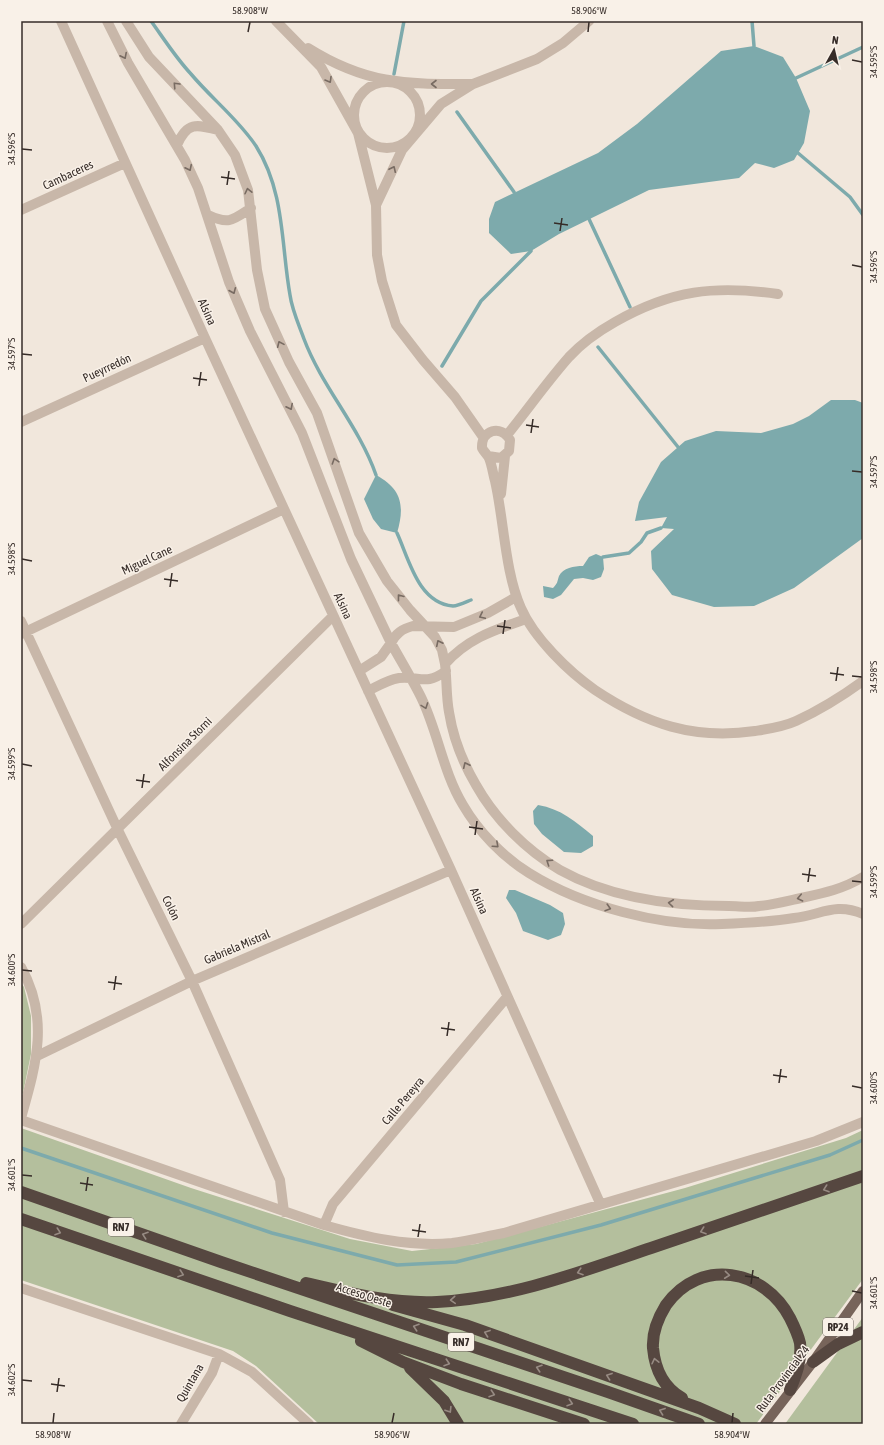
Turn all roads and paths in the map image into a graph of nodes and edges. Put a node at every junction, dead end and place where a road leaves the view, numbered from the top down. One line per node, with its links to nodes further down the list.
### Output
1 (61, 21): 13 (street, Alsina)
2 (107, 21): 12 (street, one-way to 12)
3 (126, 21): 9 (street, one-way to 3)
4 (276, 21): 6 (street)
5 (589, 21): 8 (street)
6 (295, 39): 7 (street); 10 (street, one-way to 10)
7 (392, 82): 8 (street, one-way to 7); 10 (street); 11 (street)
8 (473, 84): 11 (street)
9 (218, 130): 12 (street); 15 (street, one-way to 9)
10 (358, 133): 11 (street); 14 (street)
11 (414, 135): 14 (street, one-way to 11)
12 (177, 146): 17 (street, one-way to 17)
13 (125, 163): 16 (street, Cambaceres); 19 (street, Alsina)
14 (376, 205): 22 (street)
15 (251, 208): 17 (street); 31 (street, one-way to 15)
16 (21, 210)
17 (208, 215): 33 (street, one-way to 33)
18 (778, 294): 21 (street)
19 (204, 338): 20 (street, Pueyrredón); 26 (street, Alsina)
20 (21, 422)
21 (507, 435): 22 (street); 24 (street)
22 (484, 438): 23 (street)
23 (488, 456): 24 (street); 25 (street)
24 (505, 456): 25 (street)
25 (500, 502): 27 (street)
26 (284, 509): 28 (street, Alsina); 32 (street, Miguel Cane)
27 (516, 597): 29 (street); 31 (street, one-way to 31)
28 (333, 616): 35 (street, Alsina); 39 (street, Alfonsina Storni)
29 (526, 618): 34 (street); 37 (street)
30 (21, 621): 32 (street, Colón)
31 (426, 626): 33 (street); 34 (street, one-way to 31)
32 (24, 633): 39 (street, Colón)
33 (392, 643): 35 (street); 36 (street)
34 (446, 667): 36 (street); 42 (street, one-way to 34)
35 (359, 670): 38 (street, Alsina)
36 (410, 678): 38 (street); 43 (street, one-way to 43)
37 (863, 681)
38 (368, 691): 40 (street, Alsina)
39 (118, 830): 45 (street, Alfonsina Storni); 47 (street, Colón)
40 (450, 870): 47 (street, Gabriela Mistral); 48 (street, Alsina)
41 (863, 877): 42 (street)
42 (825, 893): 43 (street)
43 (830, 910): 44 (street)
44 (863, 914)
45 (21, 924)
46 (21, 967): 49 (street)
47 (192, 981): 49 (street, Gabriela Mistral); 55 (street, Colón)
48 (507, 997): 54 (street, Alsina); 57 (street, Calle Pereyra)
49 (37, 1056): 50 (street)
50 (21, 1119): 55 (street)
51 (863, 1122): 54 (street)
52 (863, 1176): 61 (highway, one-way to 61)
53 (21, 1192): 58 (highway, Acceso Oeste / RN7, one-way to 53)
54 (600, 1203): 57 (street)
55 (284, 1212): 57 (street)
56 (21, 1219): 62 (highway, RN7, one-way to 62)
57 (324, 1225)
58 (221, 1262): 61 (highway); 74 (highway, Acceso Oeste / RN7, one-way to 58)
59 (21, 1288): 64 (street)
60 (863, 1291): 66 (main road, Ruta Provincial 24 / RP24)
61 (363, 1297): 68 (highway, one-way to 61)
62 (290, 1311): 65 (highway); 73 (highway, RN7, one-way to 73)
63 (863, 1332): 66 (highway)
64 (219, 1354): 69 (street, Quintana); 70 (street)
65 (403, 1362): 71 (highway, one-way to 71); 72 (highway, one-way to 72)
66 (813, 1362): 67 (main road, Ruta Provincial 24 / RP24)
67 (790, 1390): 68 (highway, one-way to 67); 76 (main road, Ruta Provincial 24 / RP24)
68 (699, 1408): 75 (highway)
69 (181, 1424)
70 (309, 1424)
71 (458, 1424)
72 (584, 1424)
73 (633, 1424)
74 (699, 1424)
75 (735, 1424)
76 (765, 1424)

